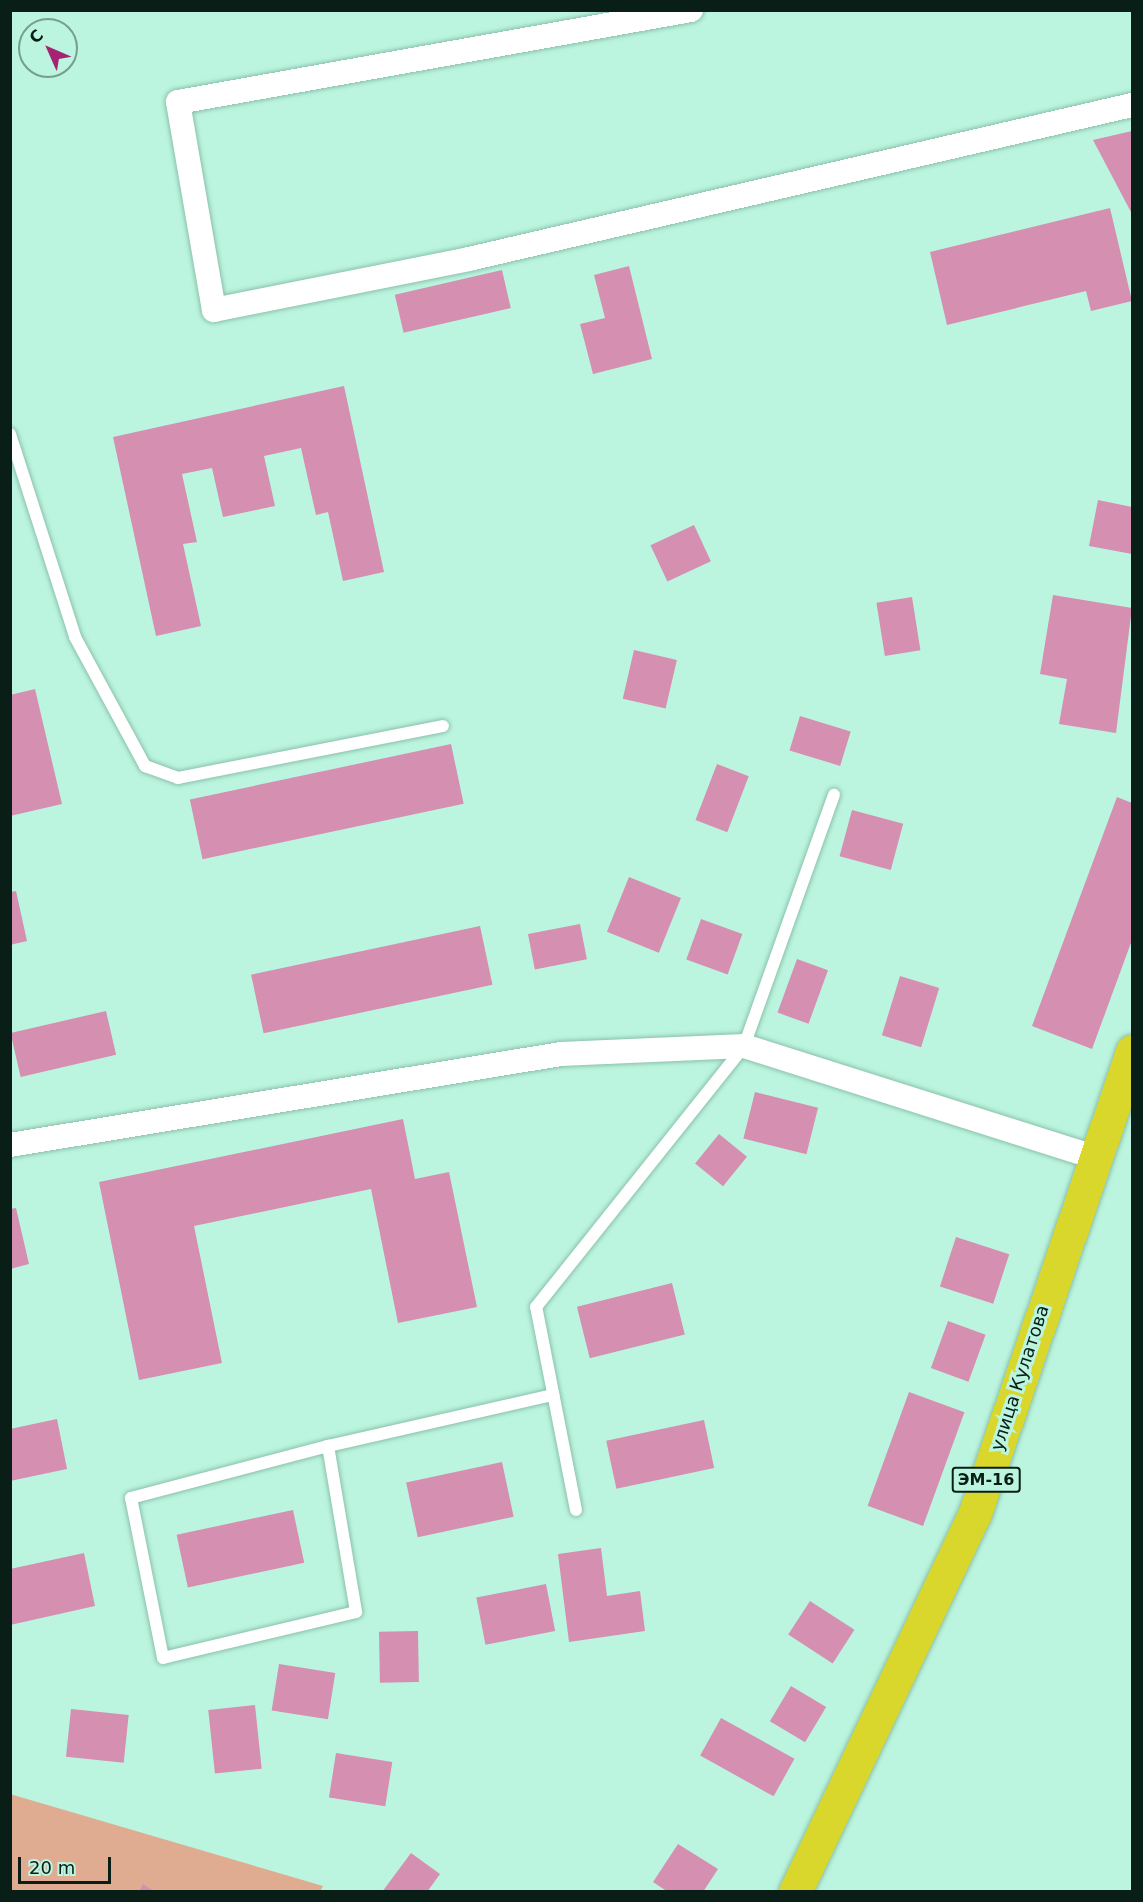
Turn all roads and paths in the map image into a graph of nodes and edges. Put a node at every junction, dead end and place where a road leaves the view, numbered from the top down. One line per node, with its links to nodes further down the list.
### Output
1 (691, 10): 2 (street)
2 (1132, 105)
3 (10, 434): 4 (lane)
4 (443, 726)
5 (834, 795): 6 (lane)
6 (744, 1046): 8 (street); 9 (street); 10 (lane)
7 (1130, 1068): 9 (highway, улица Кулатова / ЭМ-16)
8 (10, 1144)
9 (1093, 1157): 13 (highway, улица Кулатова / ЭМ-16)
10 (554, 1395): 11 (lane); 12 (lane)
11 (328, 1446): 11 (lane)
12 (576, 1510)
13 (795, 1892)

